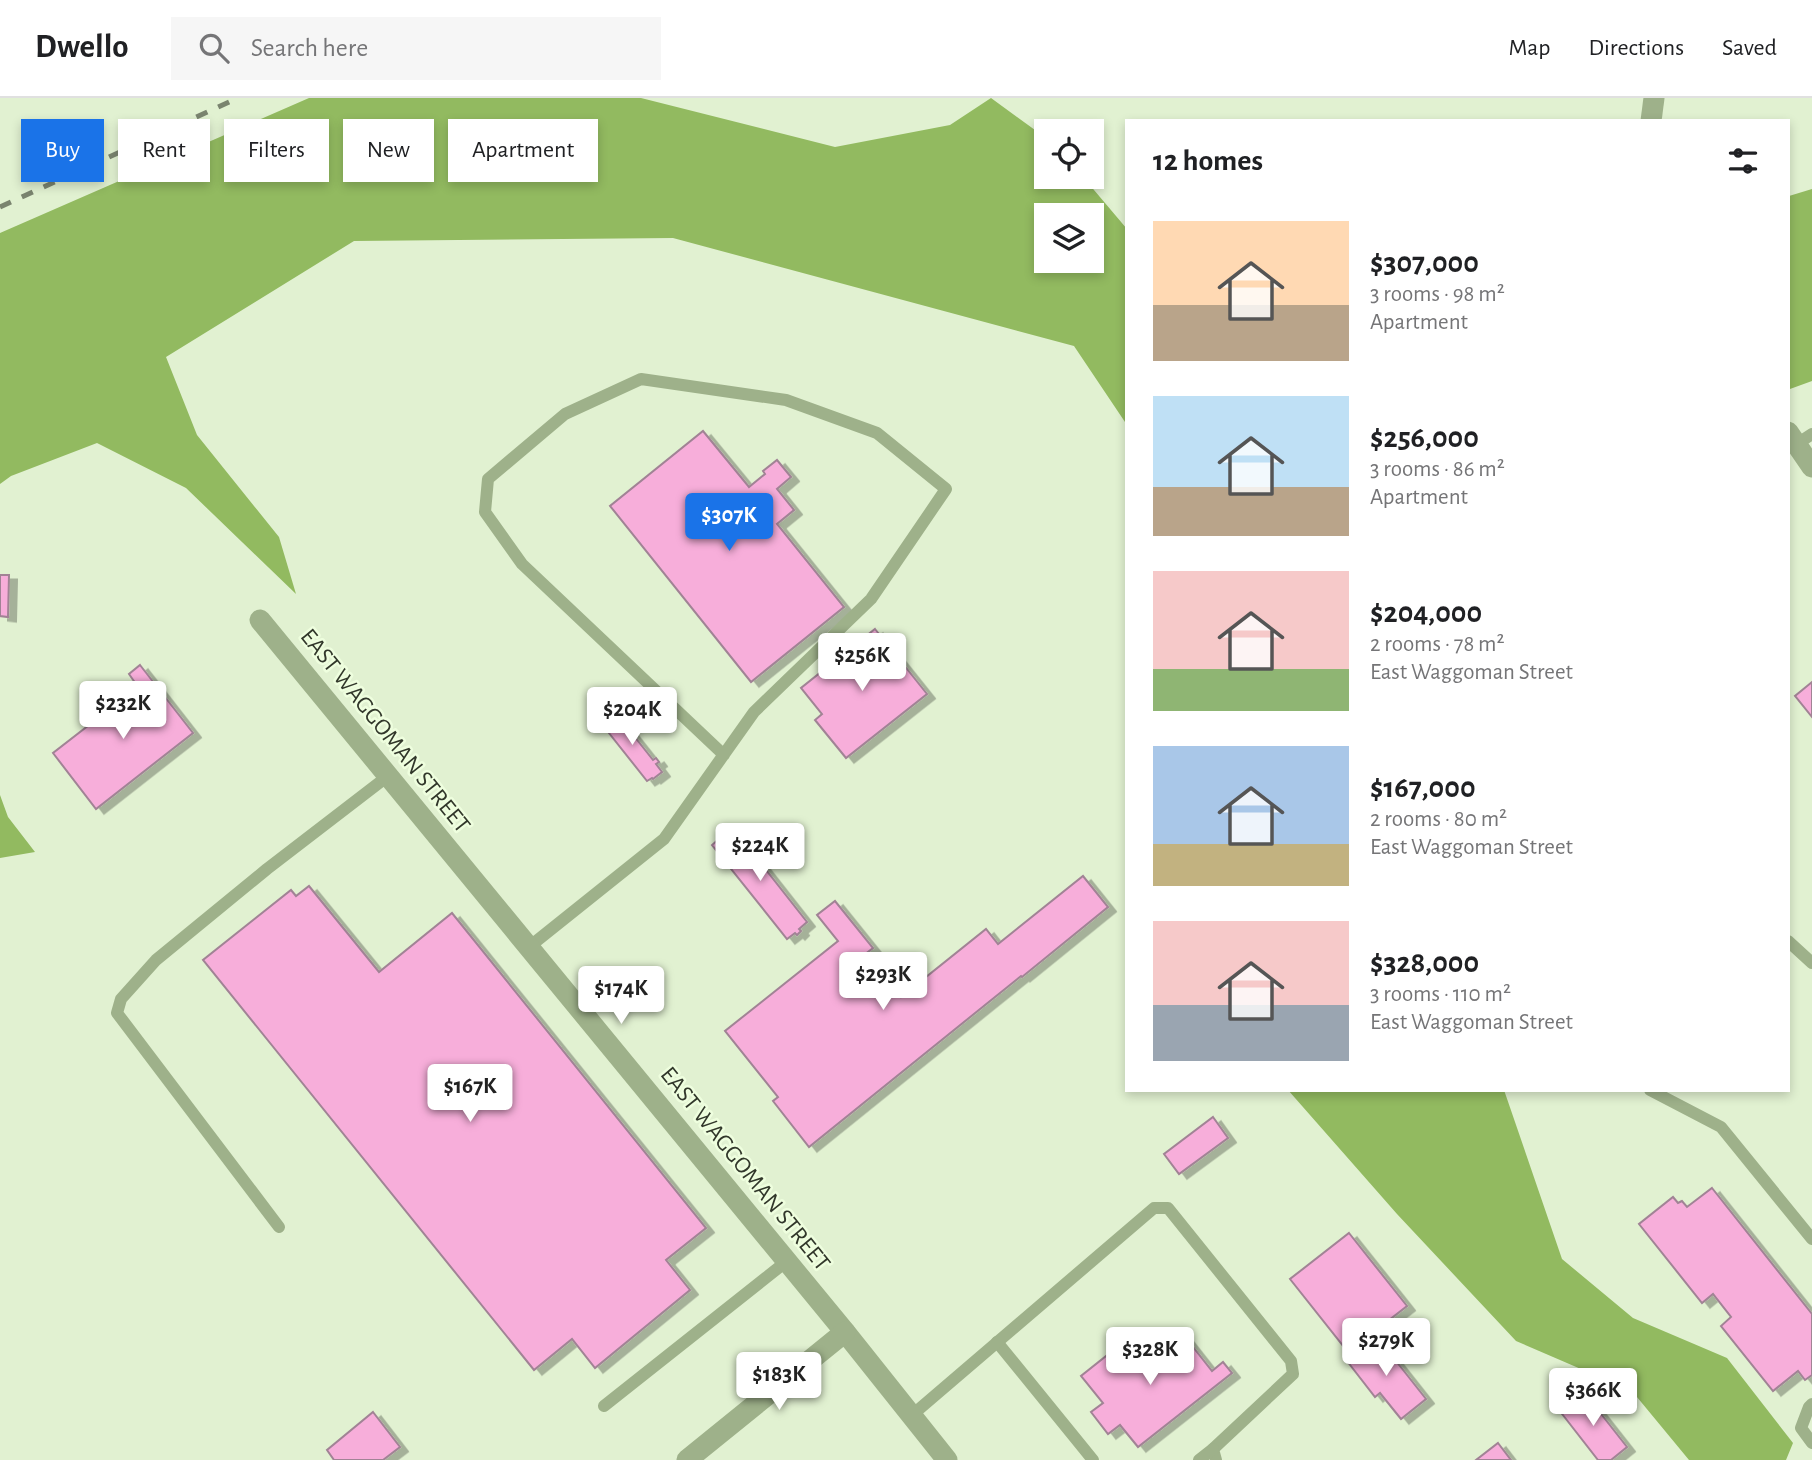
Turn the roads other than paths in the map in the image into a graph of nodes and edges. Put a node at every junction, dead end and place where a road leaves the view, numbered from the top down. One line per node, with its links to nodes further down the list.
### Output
1 (1654, 98): 2 (street)
2 (1651, 119)
3 (1796, 440): 4 (street)
4 (1812, 467)
5 (260, 620): 7 (street, EAST WAGGOMAN STREET)
6 (724, 755): 6 (lane); 9 (lane)
7 (388, 776): 9 (street, EAST WAGGOMAN STREET); 12 (lane)
8 (1790, 943): 10 (lane)
9 (529, 947): 14 (street, EAST WAGGOMAN STREET)
10 (1812, 963)
11 (1654, 1092): 13 (lane)
12 (279, 1227)
13 (1812, 1239)
14 (787, 1261): 15 (street, EAST WAGGOMAN STREET); 18 (lane)
15 (845, 1332): 19 (street, EAST WAGGOMAN STREET); 22 (street)
16 (997, 1342): 19 (lane); 21 (lane); 24 (lane)
17 (1812, 1405): 20 (lane)
18 (604, 1406)
19 (911, 1416): 23 (street, EAST WAGGOMAN STREET)
20 (1812, 1443)
21 (1215, 1455): 25 (lane)
22 (687, 1460)
23 (947, 1460)
24 (1093, 1460)
25 (1199, 1460)

